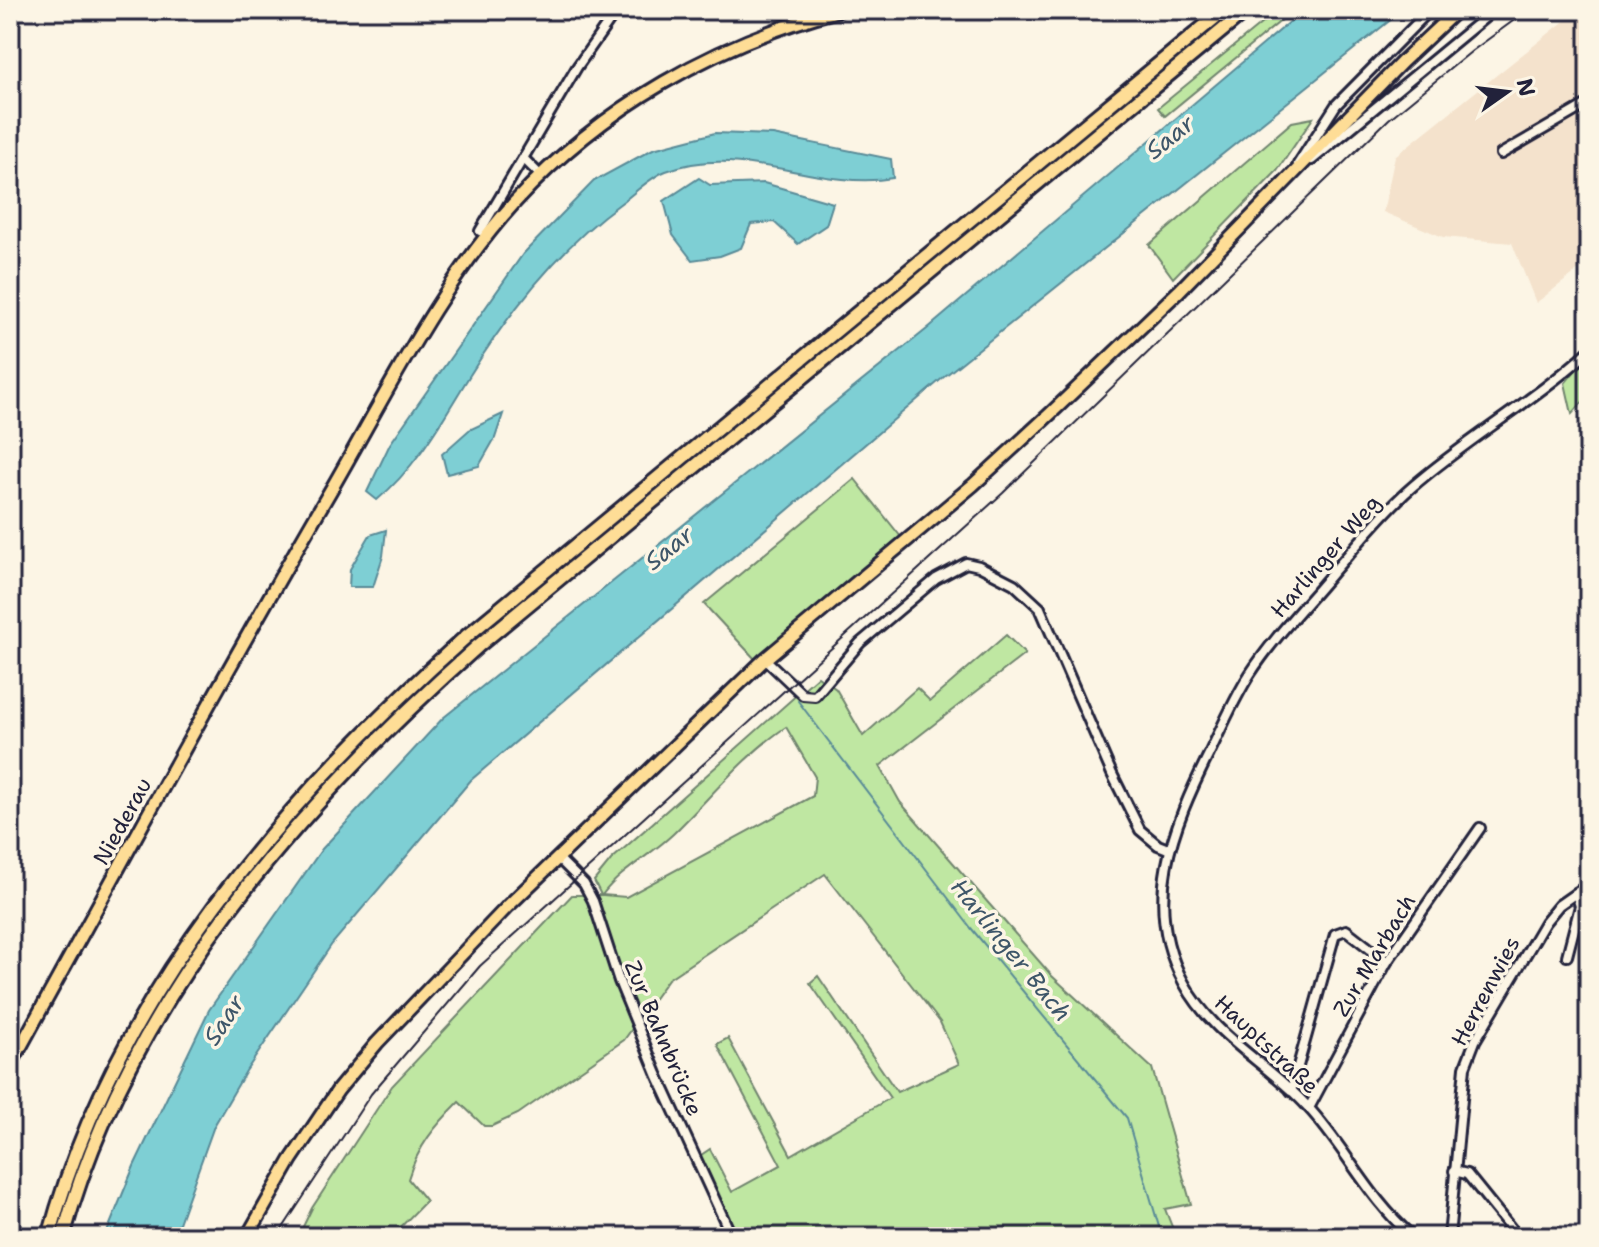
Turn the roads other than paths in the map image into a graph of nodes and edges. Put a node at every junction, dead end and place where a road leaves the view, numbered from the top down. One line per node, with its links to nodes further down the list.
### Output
1 (617, 10): 10 (street)
2 (840, 10): 11 (main road, Niederau)
3 (1224, 10): 27 (highway)
4 (1247, 10): 28 (highway)
5 (1430, 10): 12 (street)
6 (1457, 10): 12 (main road)
7 (1494, 10): 12 (street)
8 (1589, 103): 9 (street)
9 (1501, 154)
10 (524, 159): 11 (street); 13 (street)
11 (541, 176): 23 (main road, Niederau)
12 (1290, 178): 15 (main road)
13 (480, 231)
14 (1589, 351): 17 (street, Harlinger Weg)
15 (765, 659): 17 (street); 18 (main road)
16 (1480, 828): 22 (street, Zur Marbach)
17 (1168, 849): 24 (street, Hauptstraße)
18 (558, 858): 29 (main road); 30 (street, Zur Bahnbrücke)
19 (1589, 884): 20 (street, Herrenwies)
20 (1576, 893): 21 (street); 26 (street, Herrenwies)
21 (1567, 956)
22 (1387, 962): 24 (street); 25 (street, Zur Marbach)
23 (10, 1066)
24 (1291, 1091): 25 (street, Hauptstraße)
25 (1309, 1108): 31 (street, Hauptstraße)
26 (1454, 1171): 32 (street, Herrenwies); 33 (street)
27 (49, 1237)
28 (63, 1237)
29 (247, 1237)
30 (732, 1237)
31 (1413, 1237)
32 (1449, 1237)
33 (1518, 1237)

